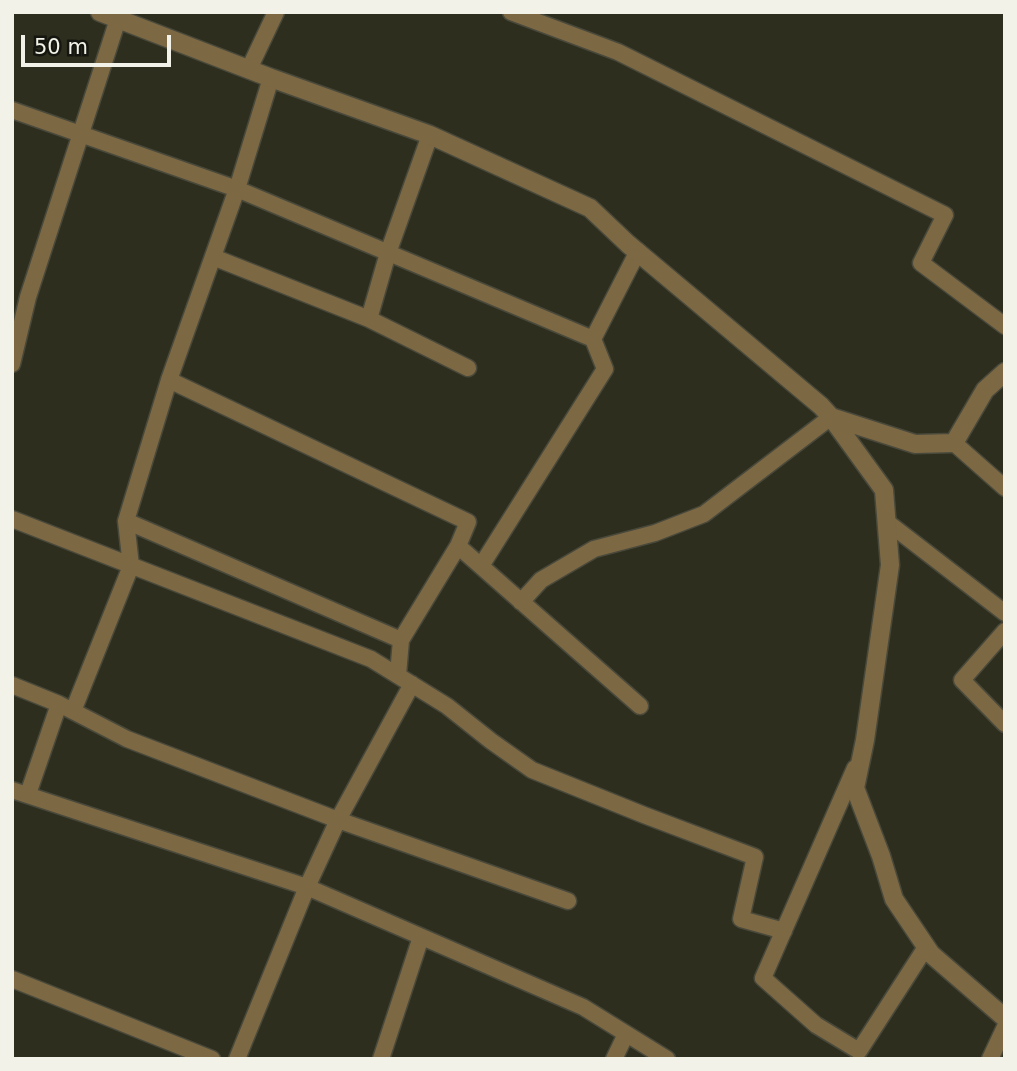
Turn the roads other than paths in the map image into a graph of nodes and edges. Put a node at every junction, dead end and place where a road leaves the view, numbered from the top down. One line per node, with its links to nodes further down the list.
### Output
1 (276, 12): 4 (street)
2 (511, 12): 16 (street)
3 (106, 14): 4 (street); 7 (street)
4 (249, 69): 5 (street)
5 (271, 78): 8 (street); 9 (street)
6 (12, 110): 7 (street)
7 (82, 135): 9 (street); 14 (street)
8 (429, 135): 10 (street); 11 (street)
9 (237, 189): 11 (street); 12 (street)
10 (638, 251): 17 (street); 22 (street)
11 (388, 253): 15 (street); 17 (street)
12 (212, 257): 15 (street); 21 (street)
13 (12, 291): 14 (street)
14 (28, 297): 18 (street)
15 (369, 318): 19 (street)
16 (1005, 326)
17 (593, 339): 30 (street)
18 (12, 365)
19 (468, 368)
20 (1005, 372): 23 (street)
21 (169, 380): 26 (street); 28 (street)
22 (831, 417): 23 (street); 27 (street); 31 (street)
23 (954, 443): 24 (street)
24 (1005, 488)
25 (12, 519): 29 (street)
26 (126, 521): 29 (street); 34 (street)
27 (887, 522): 32 (street); 40 (street)
28 (458, 546): 30 (street); 34 (street)
29 (131, 566): 35 (street); 38 (street)
30 (481, 566): 31 (street)
31 (521, 602): 37 (street)
32 (1005, 613)
33 (1005, 631): 39 (street)
34 (401, 640): 35 (street)
35 (405, 680): 42 (street); 45 (street)
36 (12, 685): 38 (street)
37 (640, 706)
38 (66, 708): 41 (street); 42 (street)
39 (1005, 724)
40 (864, 745): 45 (street); 47 (street)
41 (20, 792): 43 (street)
42 (338, 820): 43 (street); 44 (street)
43 (307, 887): 46 (street); 53 (street)
44 (568, 901)
45 (784, 932): 47 (street)
46 (421, 937): 51 (street); 54 (street)
47 (926, 947): 49 (street)
48 (12, 979): 52 (street)
49 (1005, 1018)
50 (1005, 1027): 57 (street)
51 (626, 1034): 55 (street); 56 (street)
52 (212, 1059)
53 (237, 1059)
54 (381, 1059)
55 (614, 1059)
56 (667, 1059)
57 (990, 1059)

